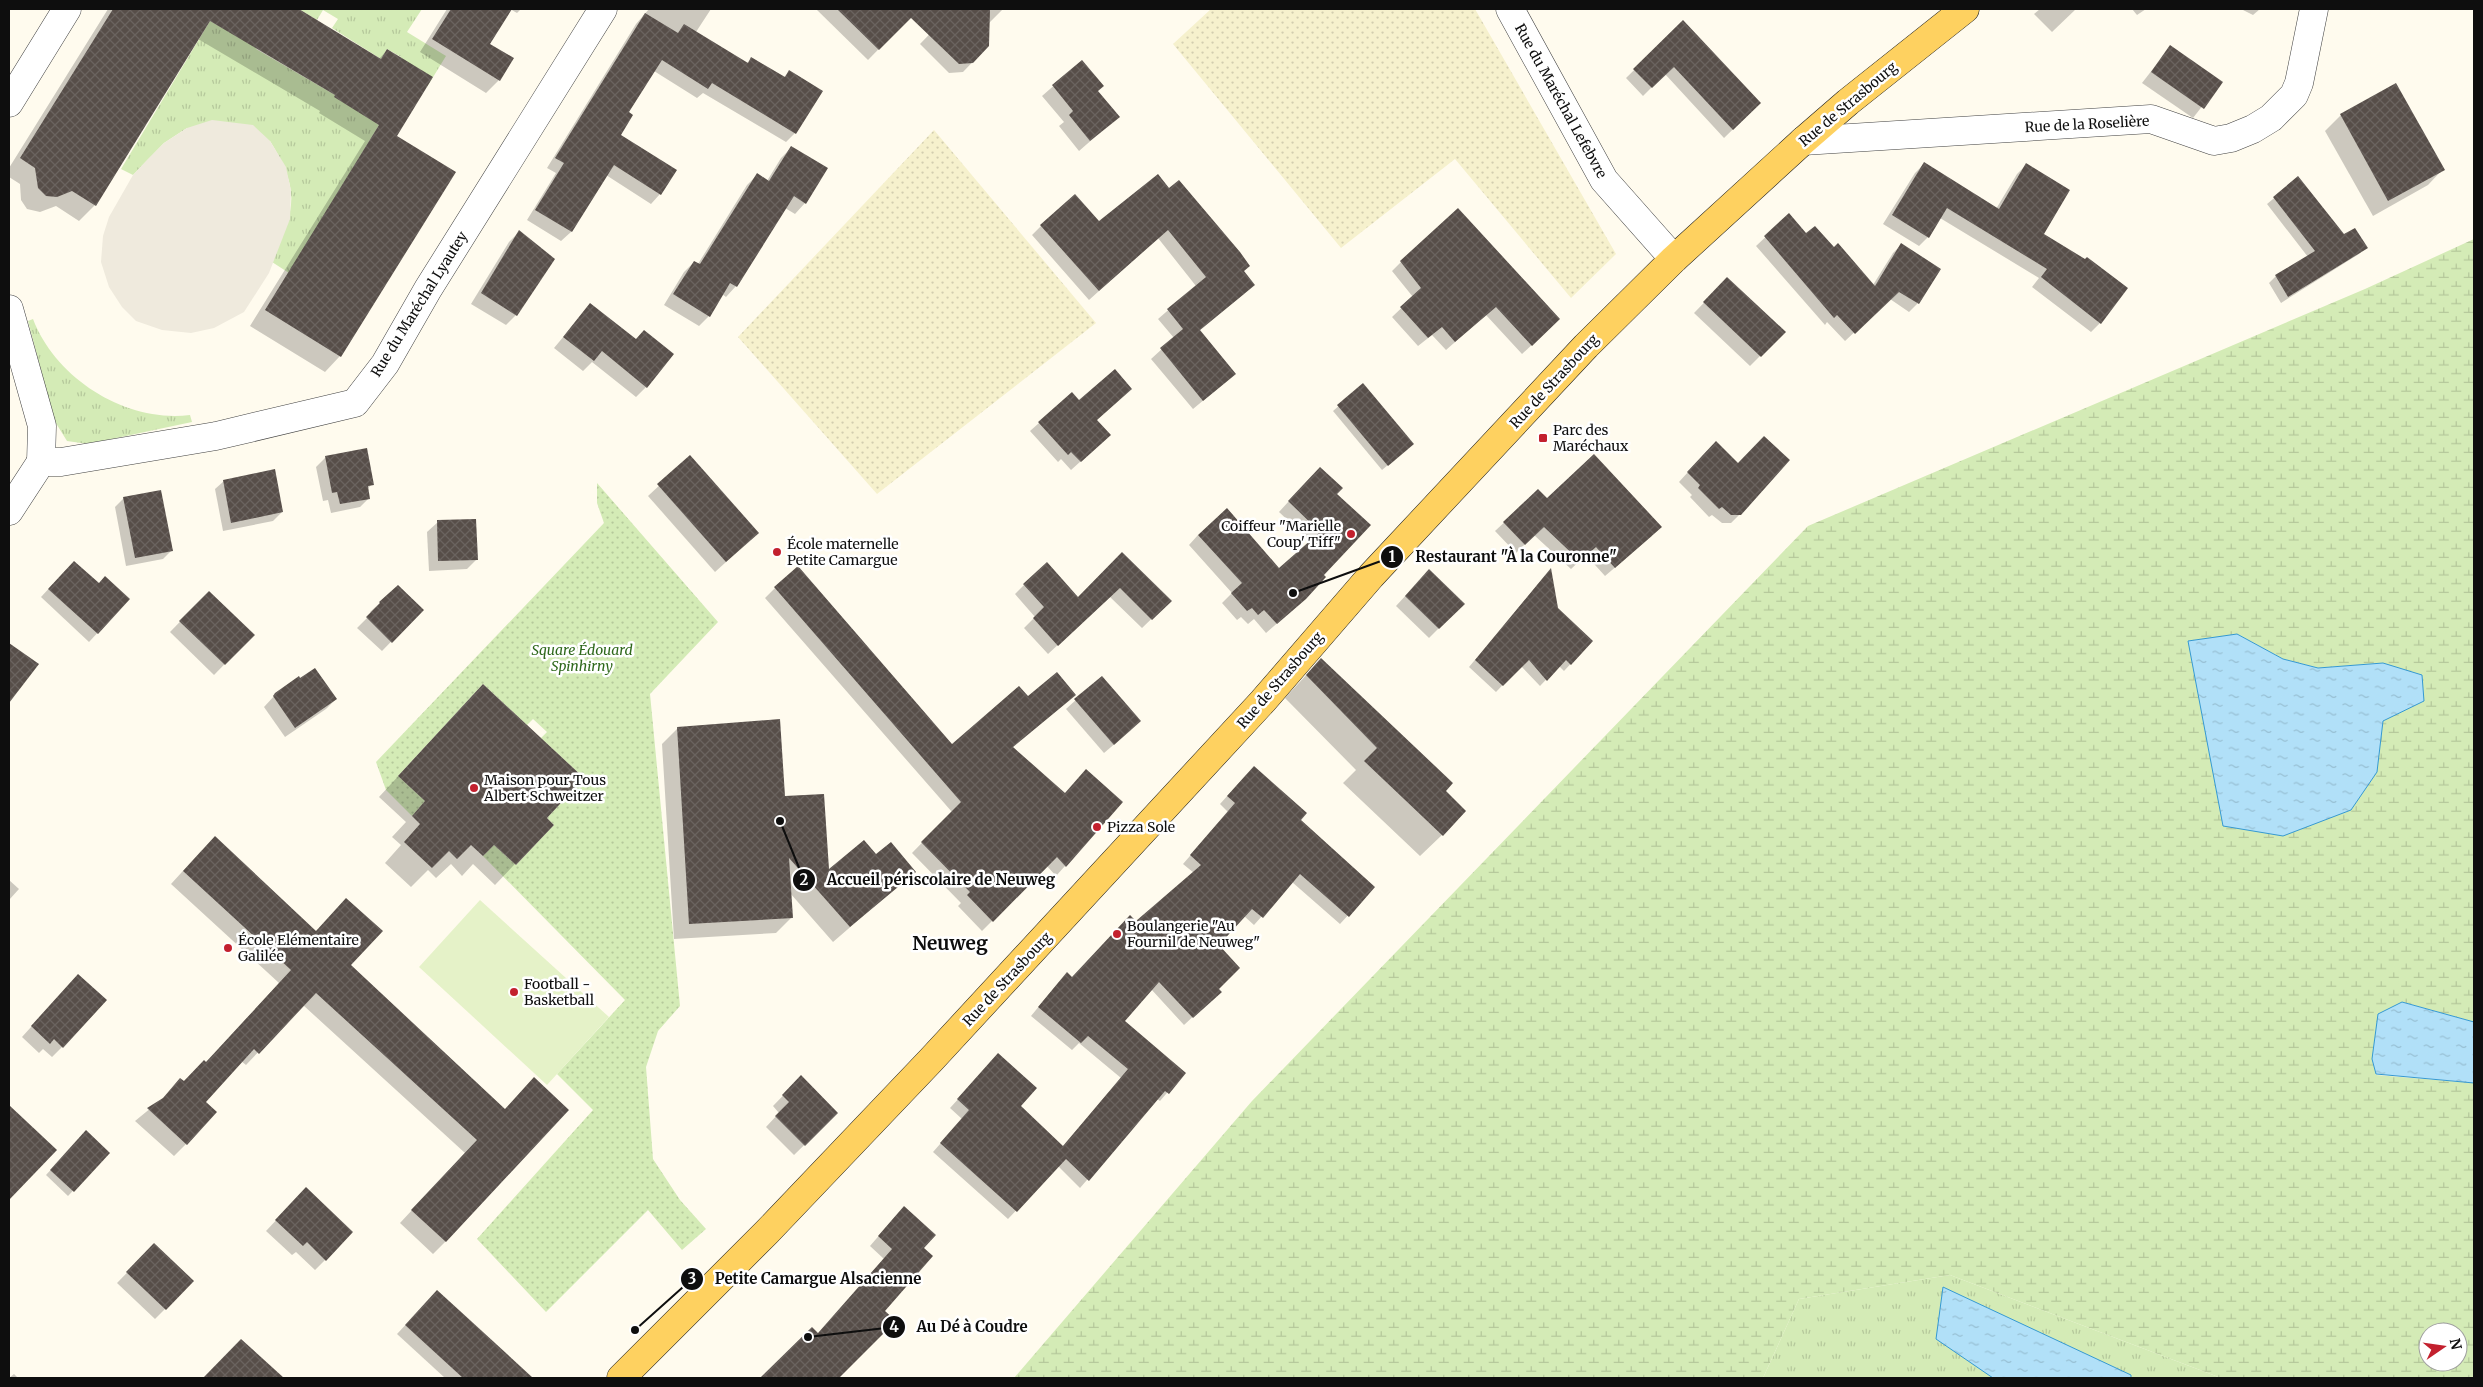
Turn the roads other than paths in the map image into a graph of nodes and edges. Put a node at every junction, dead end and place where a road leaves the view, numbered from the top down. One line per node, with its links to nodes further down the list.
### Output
1 (67, 9): 6 (street)
2 (603, 9): 10 (street, Rue du Maréchal Lyautey)
3 (1510, 9): 8 (street, Rue du Maréchal Lefebvre)
4 (1965, 9): 7 (main road, Rue de Strasbourg)
5 (2314, 9): 7 (street, Rue de la Roselière)
6 (9, 103)
7 (1803, 141): 8 (main road, Rue de Strasbourg)
8 (1674, 259): 12 (main road, Rue de Strasbourg)
9 (9, 309): 10 (street)
10 (41, 462): 11 (street)
11 (9, 511)
12 (621, 1378)

